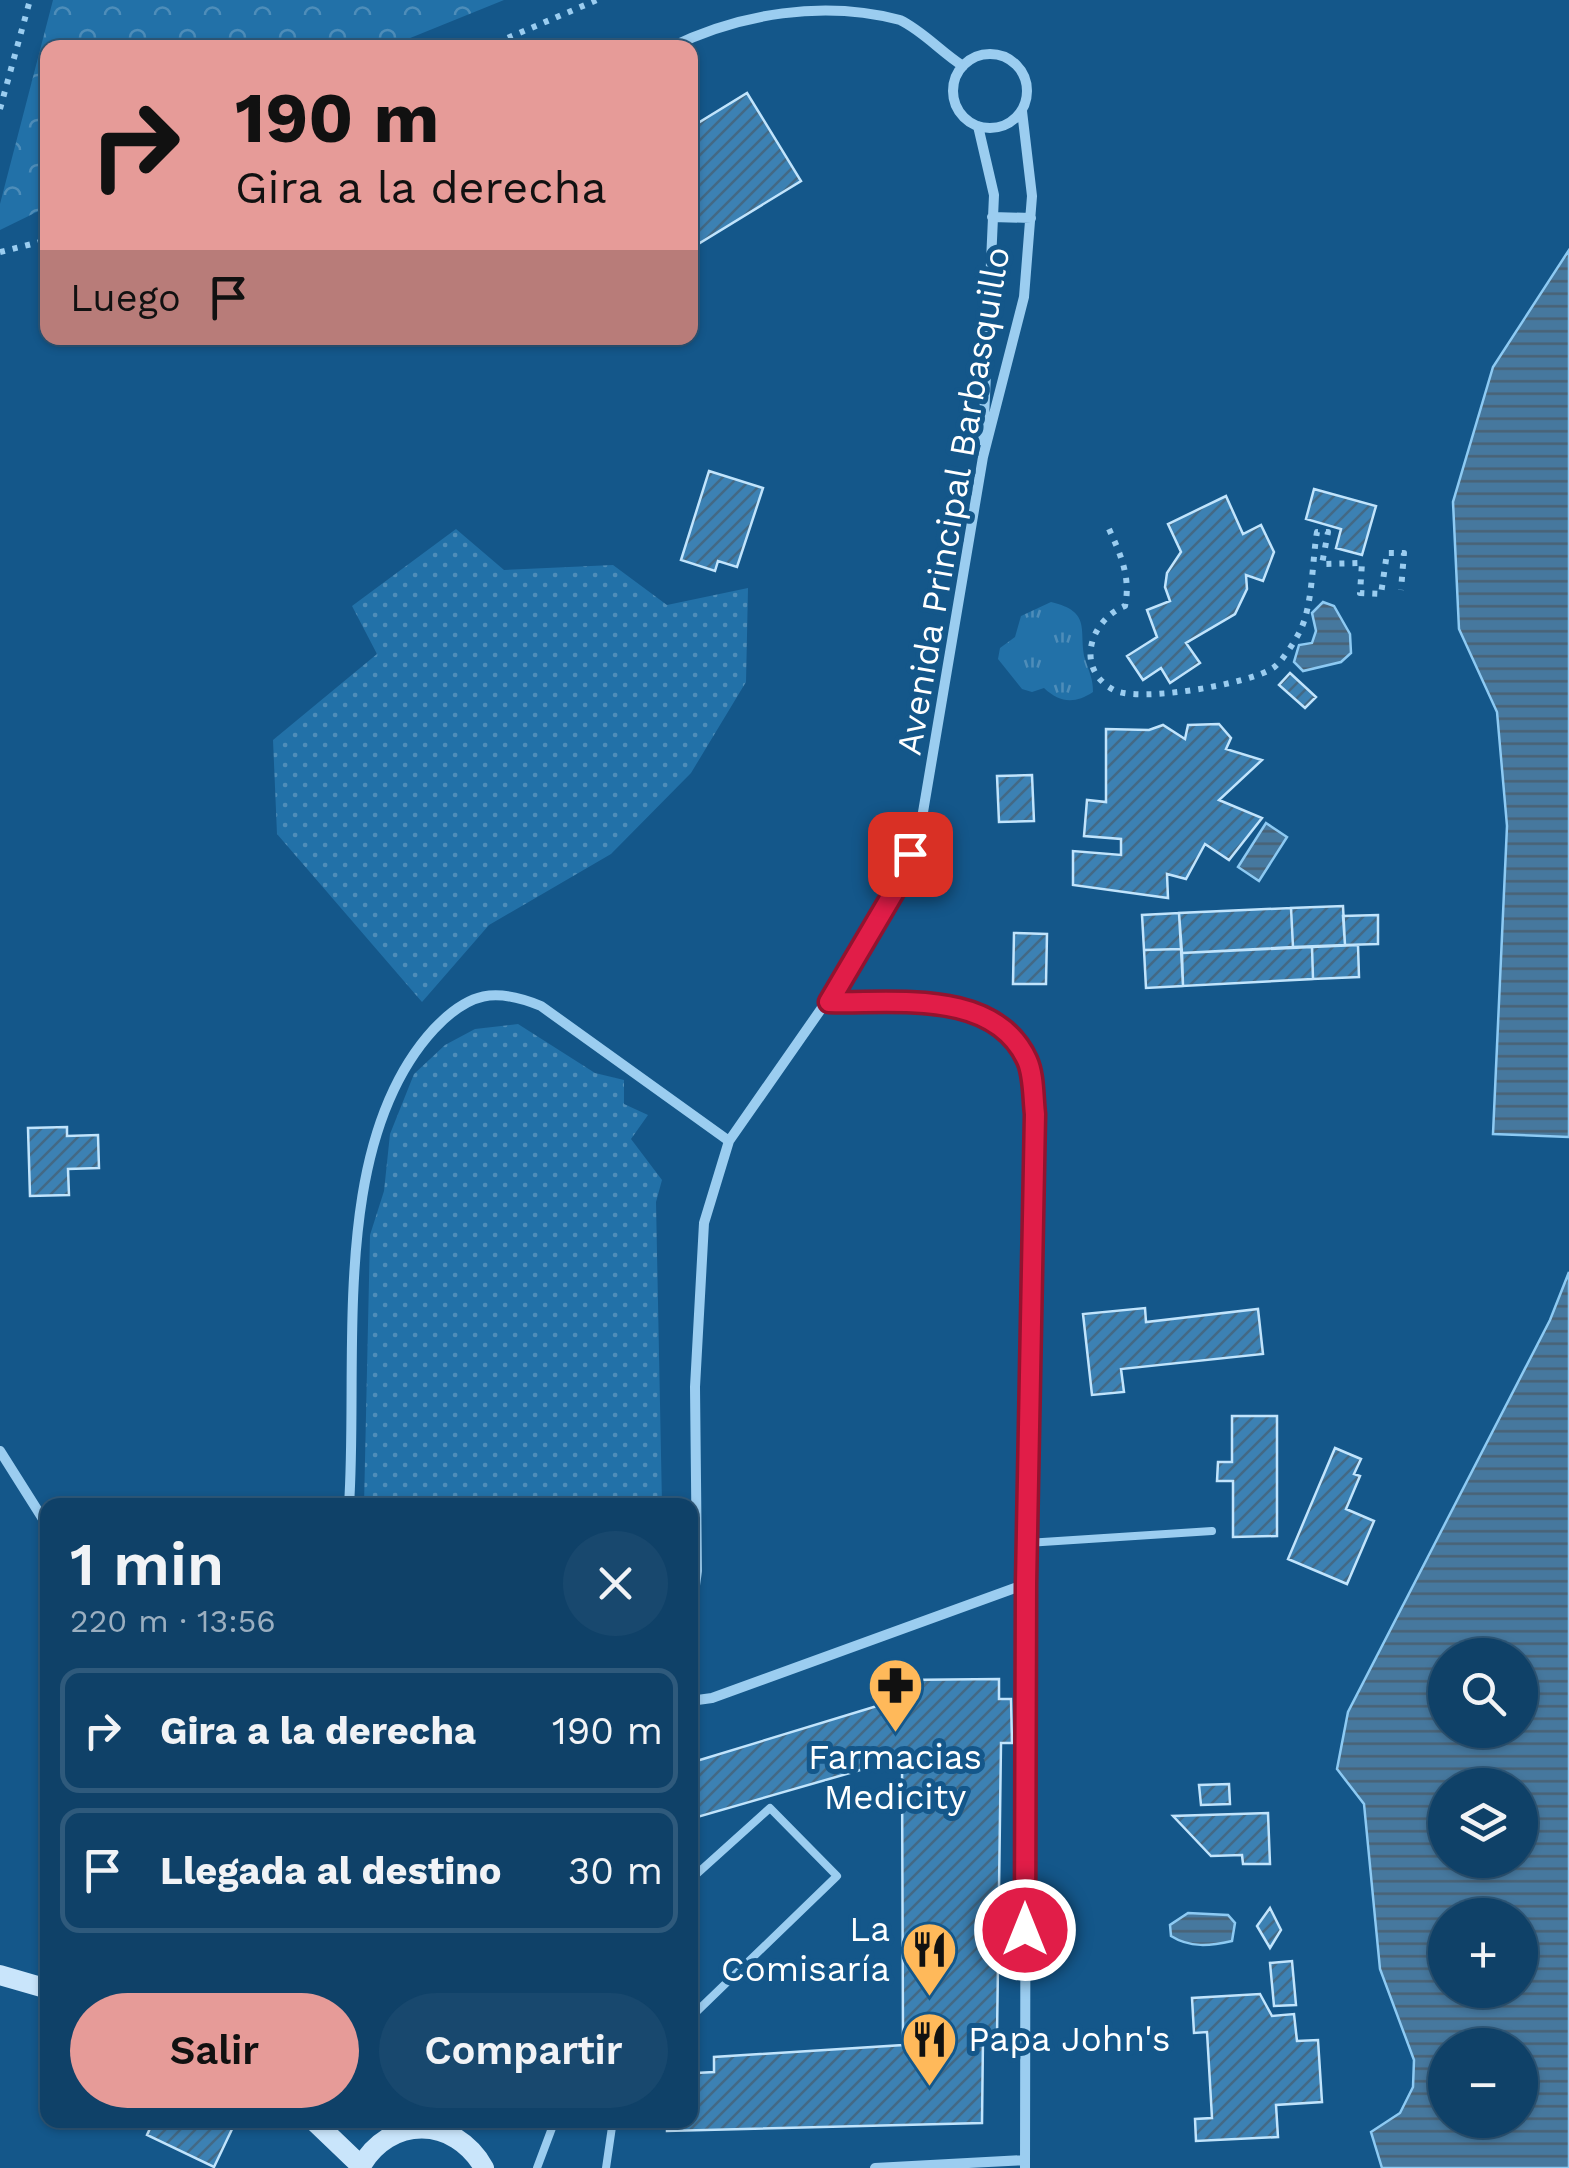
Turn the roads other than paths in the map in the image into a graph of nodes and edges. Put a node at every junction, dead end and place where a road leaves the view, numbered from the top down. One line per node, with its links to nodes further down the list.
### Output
1 (685, 40): 2 (street)
2 (963, 66): 3 (street); 4 (street)
3 (1022, 111): 4 (street); 6 (street, Avenida Principal Barbasquillo)
4 (978, 126): 5 (street)
5 (992, 217): 6 (street); 7 (street)
6 (1031, 218): 7 (street, Avenida Principal Barbasquillo)
7 (983, 457): 8 (street, Avenida Principal Barbasquillo)
8 (829, 1002): 9 (street, Avenida Principal Barbasquillo); 15 (street)
9 (729, 1141): 11 (street); 12 (street, Avenida Principal Barbasquillo)
10 (0, 1451): 13 (street)
11 (348, 1498)
12 (696, 1498)
13 (40, 1514)
14 (1212, 1531): 15 (lane)
15 (1026, 1543): 16 (street)
16 (1026, 1584): 17 (street); 27 (street)
17 (698, 1700)
18 (698, 1873): 21 (lane)
19 (0, 1975): 20 (main road)
20 (40, 1987)
21 (698, 2010)
22 (321, 2128): 28 (main road)
23 (412, 2128): 28 (main road)
24 (439, 2128): 29 (main road)
25 (553, 2128): 30 (lane)
26 (612, 2128): 31 (lane)
27 (1024, 2164): 32 (street)
28 (361, 2167)
29 (484, 2168)
30 (537, 2168)
31 (606, 2168)
32 (875, 2168)

